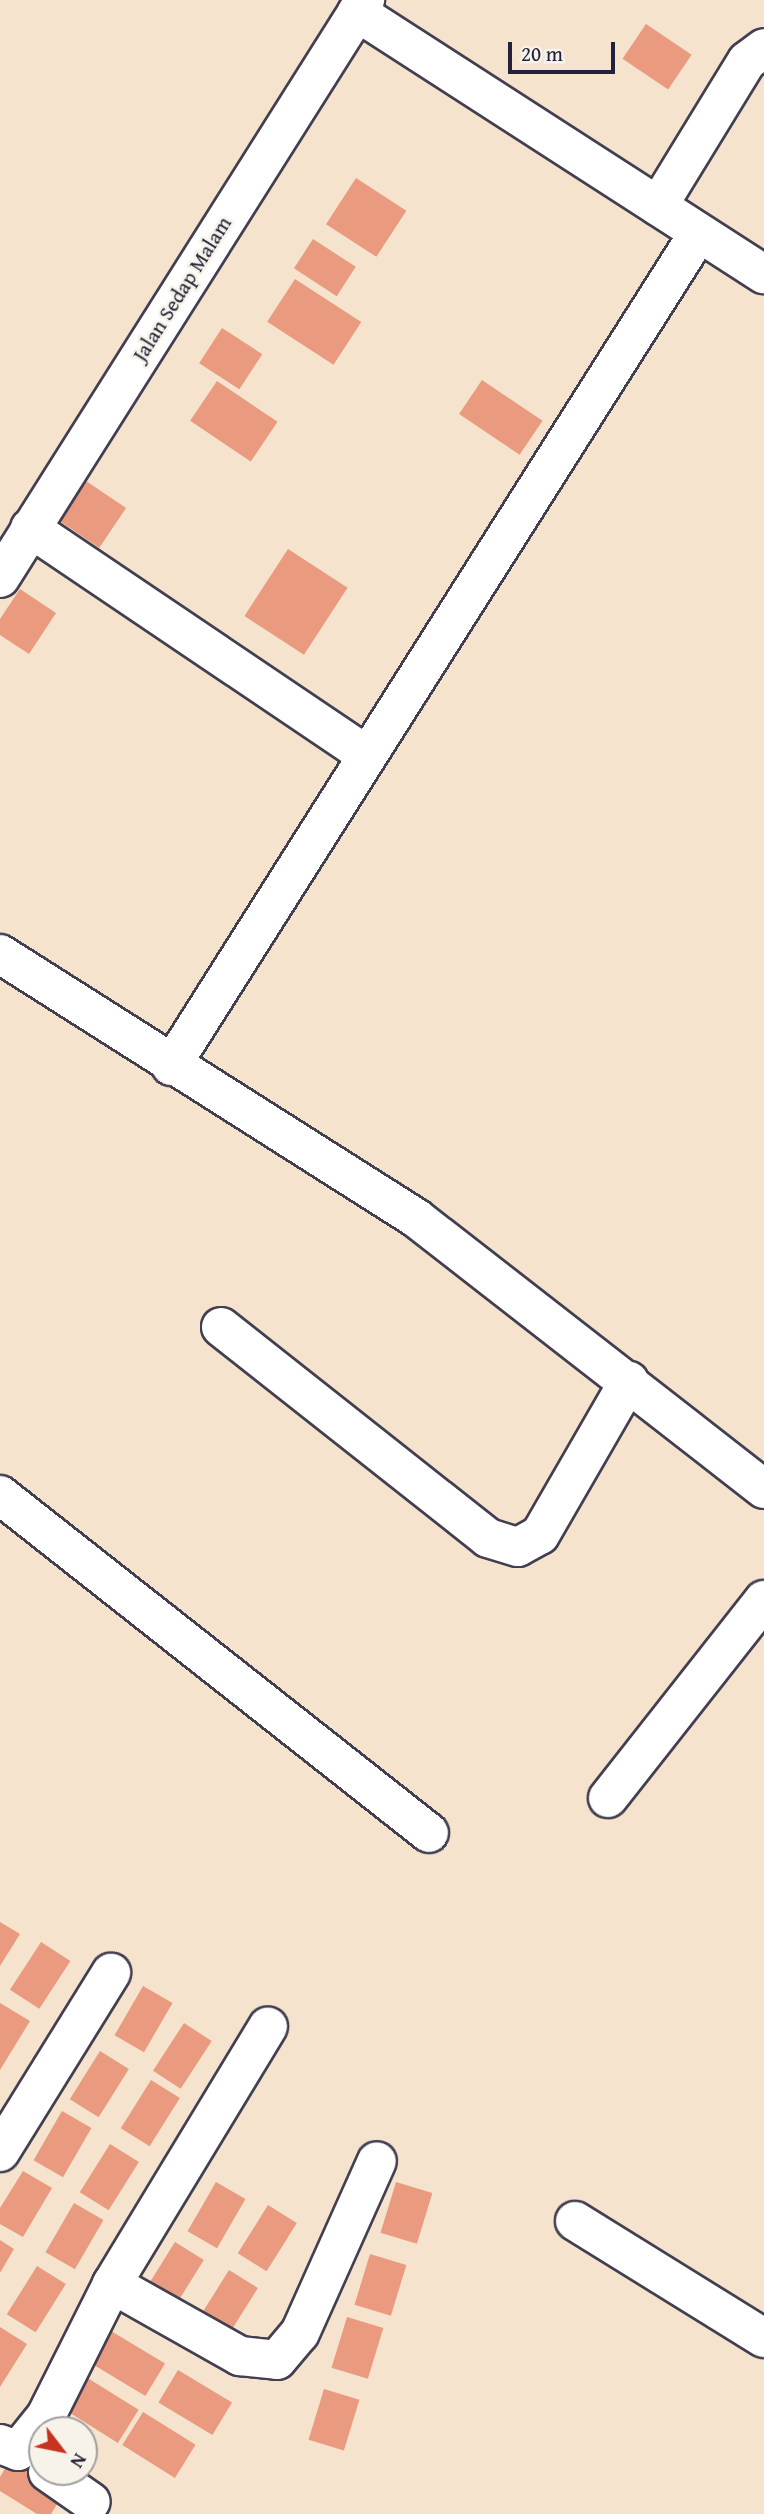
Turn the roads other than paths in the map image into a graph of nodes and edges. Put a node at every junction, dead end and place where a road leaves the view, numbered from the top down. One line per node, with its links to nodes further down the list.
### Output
1 (361, 6): 3 (street); 6 (street, Jalan Sedap Malam)
2 (764, 48): 3 (street)
3 (658, 206): 4 (street)
4 (698, 233): 5 (street); 8 (street)
5 (764, 274)
6 (30, 528): 7 (street, Jalan Sedap Malam); 8 (street)
7 (0, 578)
8 (366, 755): 10 (street)
9 (0, 954): 10 (street)
10 (171, 1066): 12 (street)
11 (220, 1327): 12 (street)
12 (629, 1381): 13 (street)
13 (764, 1489)
14 (0, 1495): 17 (street)
15 (764, 1600): 16 (street)
16 (608, 1798)
17 (429, 1833)
18 (111, 1973): 20 (street)
19 (268, 2026): 23 (street)
20 (0, 2152)
21 (377, 2161): 23 (street)
22 (575, 2221): 24 (street)
23 (112, 2284): 25 (street)
24 (764, 2338)
25 (27, 2459): 26 (street)
26 (91, 2502)

